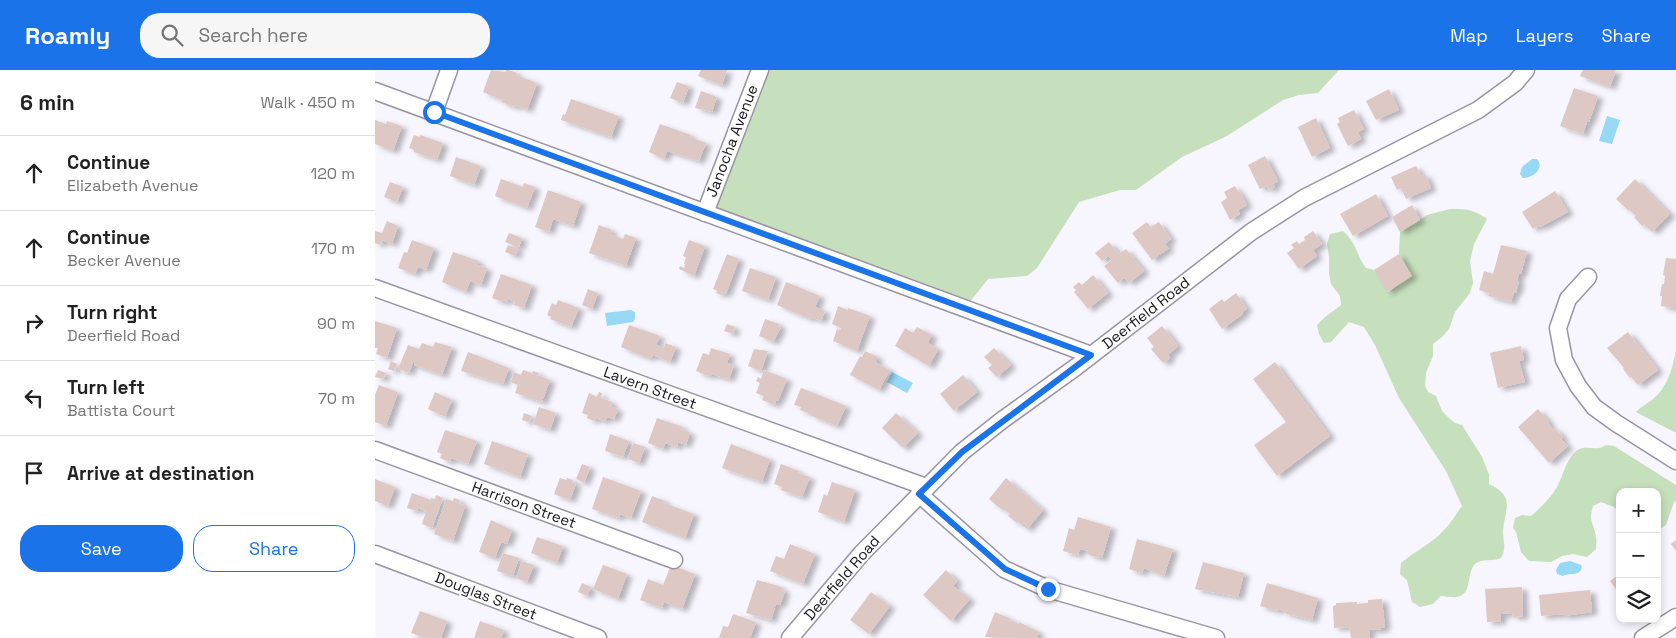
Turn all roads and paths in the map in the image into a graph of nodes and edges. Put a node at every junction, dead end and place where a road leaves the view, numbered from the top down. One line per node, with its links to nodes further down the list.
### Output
1 (449, 70): 5 (street)
2 (760, 70): 6 (street, Janocha Avenue)
3 (1526, 70): 9 (street, Deerfield Road)
4 (375, 91): 5 (street)
5 (434, 112): 6 (street)
6 (705, 213): 9 (street)
7 (1589, 277): 11 (street)
8 (375, 288): 12 (street, Lavern Street)
9 (1091, 355): 12 (street, Deerfield Road)
10 (375, 450): 14 (street, Harrison Street)
11 (1676, 461)
12 (922, 491): 17 (street, Deerfield Road); 18 (street)
13 (375, 554): 16 (street, Douglas Street)
14 (674, 560)
15 (1676, 617): 19 (street)
16 (597, 638)
17 (791, 638)
18 (1216, 638)
19 (1643, 638)

